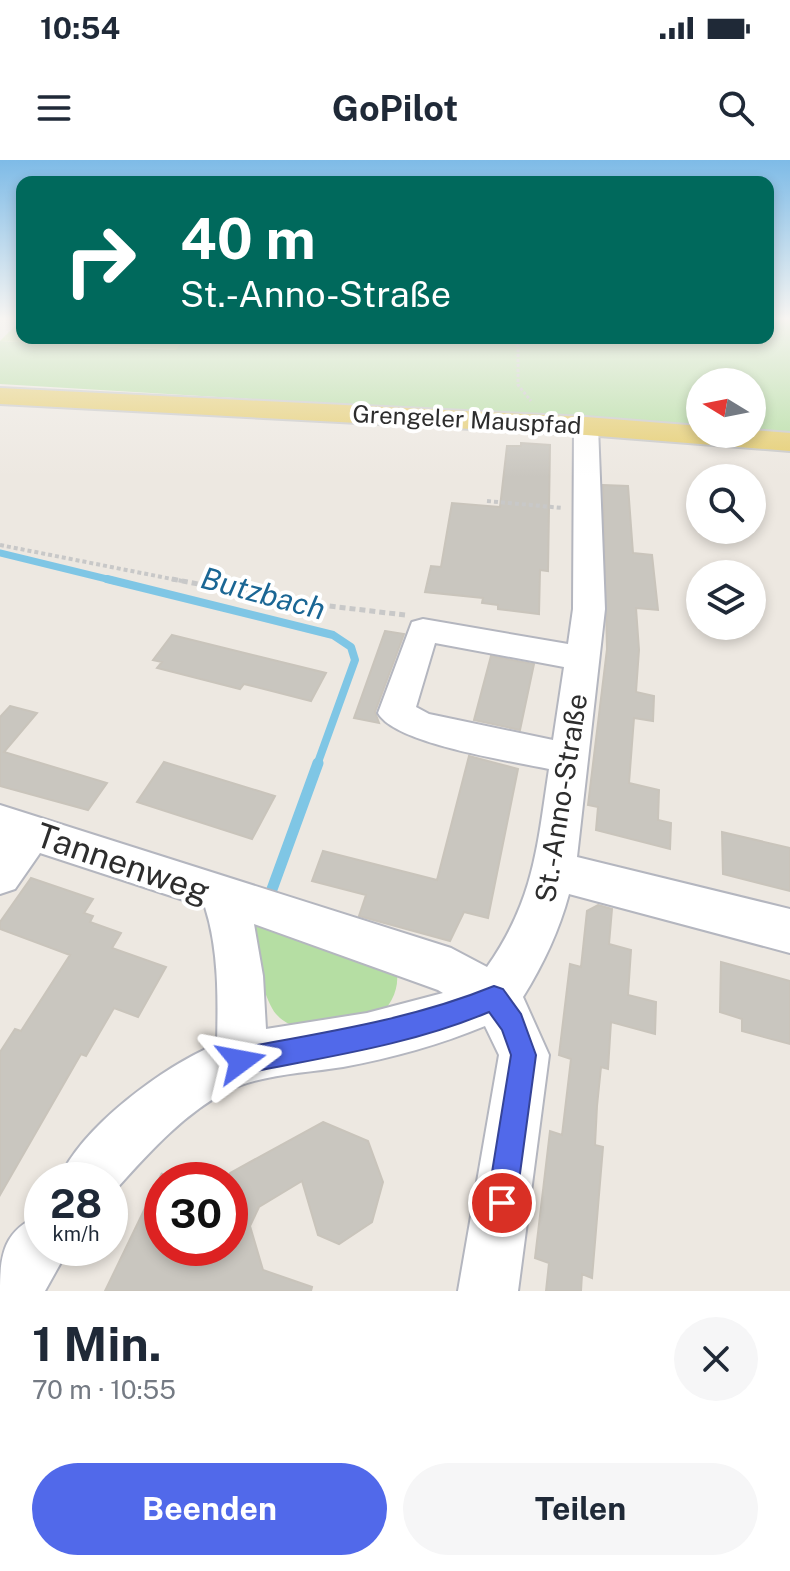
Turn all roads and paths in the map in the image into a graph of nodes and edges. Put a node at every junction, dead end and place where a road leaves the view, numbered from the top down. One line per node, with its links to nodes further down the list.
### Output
1 (518, 371): 3 (path)
2 (0, 396): 4 (main road, Grengeler Mauspfad)
3 (538, 410)
4 (586, 426): 5 (main road, Grengeler Mauspfad); 7 (street, St.-Anno-Straße)
5 (790, 442)
6 (487, 501): 7 (path)
7 (588, 510): 10 (street, St.-Anno-Straße)
8 (0, 545): 9 (path)
9 (413, 615)
10 (583, 659): 11 (street, St.-Anno-Straße); 11 (street)
11 (569, 759): 13 (street, St.-Anno-Straße)
12 (16, 827): 14 (street); 15 (street, Tannenweg)
13 (554, 871): 16 (street); 17 (street, St.-Anno-Straße)
14 (0, 875)
15 (222, 893): 17 (street); 18 (street, Tannenweg)
16 (790, 931)
17 (494, 998): 18 (street); 22 (street)
18 (241, 1061): 19 (street)
19 (104, 1162)
20 (27, 1266): 21 (street)
21 (11, 1291)
22 (488, 1291)

